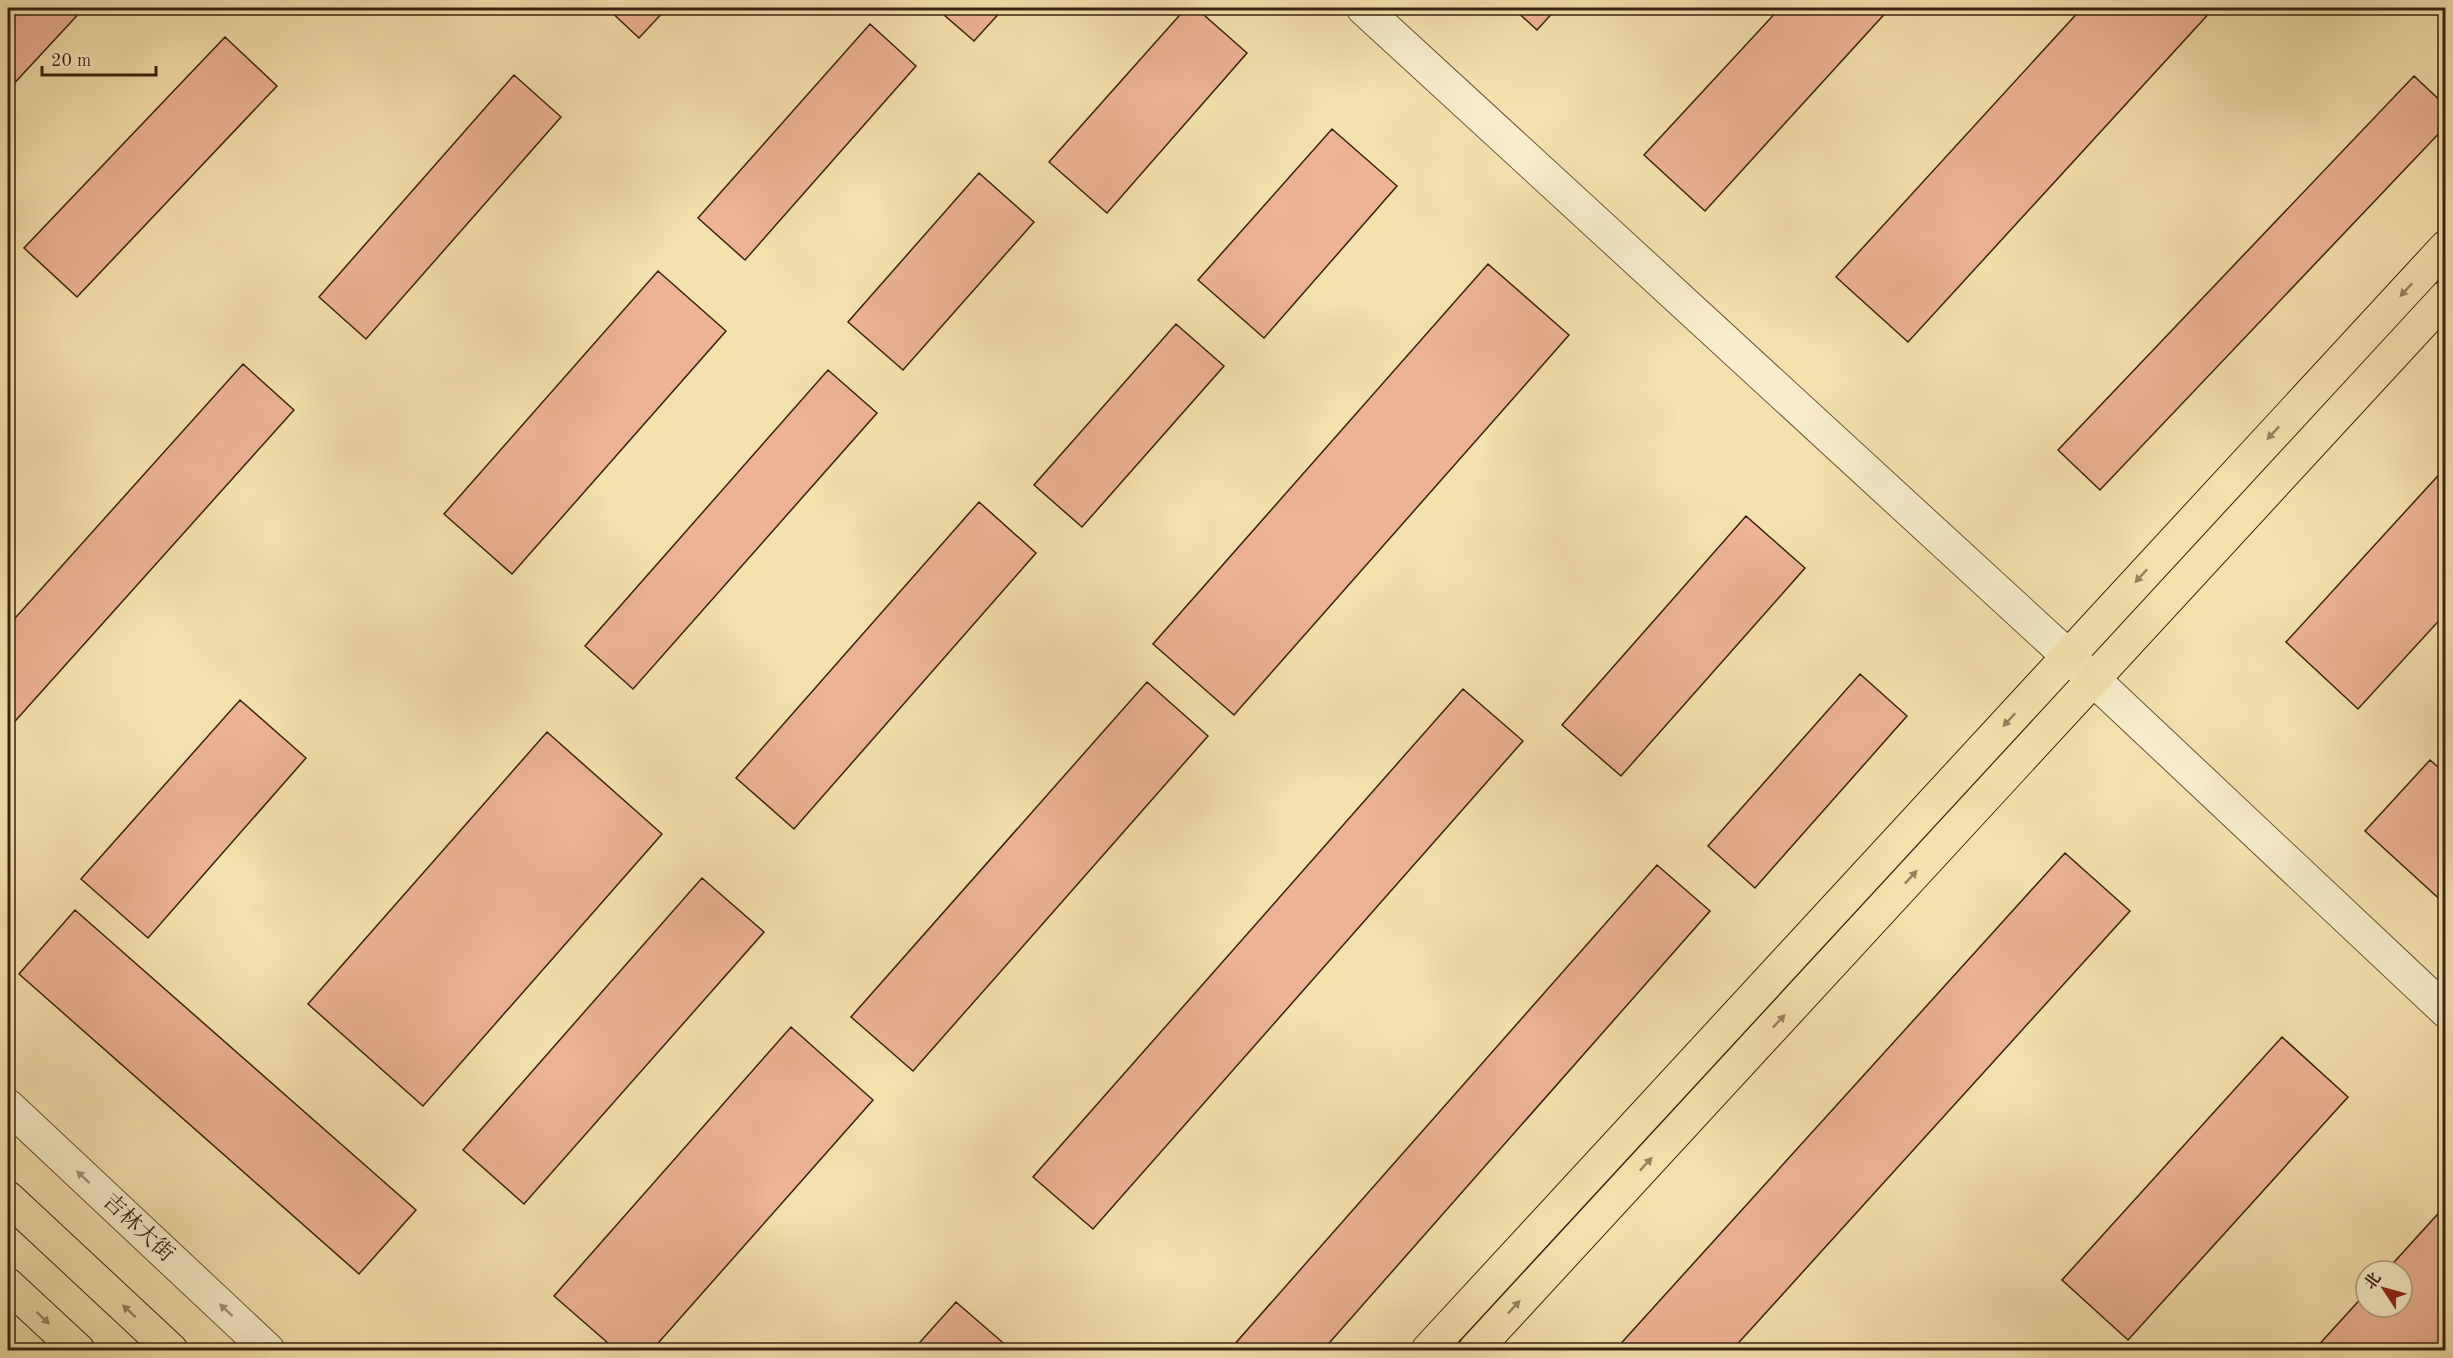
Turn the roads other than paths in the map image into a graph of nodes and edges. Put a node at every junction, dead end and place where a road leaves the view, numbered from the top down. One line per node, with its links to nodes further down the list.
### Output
1 (1363, 8): 4 (street)
2 (2445, 247): 4 (main road, one-way to 4)
3 (2445, 297): 5 (main road)
4 (2067, 657): 5 (street); 13 (main road, one-way to 13)
5 (2093, 679): 6 (street); 14 (main road, one-way to 5)
6 (2445, 1011)
7 (8, 1106): 12 (street, 吉林大街, one-way to 7)
8 (8, 1198): 11 (main road, one-way to 8)
9 (8, 1285): 10 (main road, one-way to 10)
10 (78, 1350)
11 (171, 1350)
12 (268, 1350)
13 (1428, 1350)
14 (1475, 1350)

